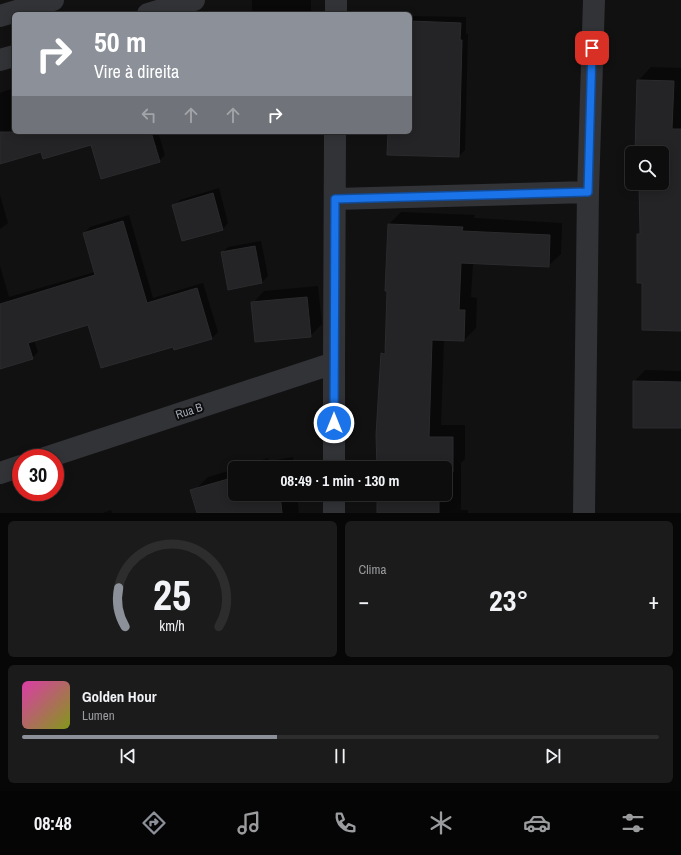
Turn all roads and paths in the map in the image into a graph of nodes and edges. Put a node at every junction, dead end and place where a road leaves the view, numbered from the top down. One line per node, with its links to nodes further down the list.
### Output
1 (194, 0): 6 (street)
2 (336, 0): 7 (street)
3 (594, 0): 13 (street)
4 (51, 5): 5 (street)
5 (19, 12)
6 (155, 12)
7 (336, 12)
8 (12, 13): 9 (street)
9 (0, 16)
10 (12, 57): 11 (street)
11 (0, 60)
12 (335, 134): 14 (street)
13 (588, 192): 14 (street); 22 (street)
14 (335, 199): 15 (street)
15 (334, 363): 16 (street, Rua B); 17 (street)
16 (64, 452)
17 (334, 461)
18 (12, 469): 19 (street)
19 (0, 473)
20 (334, 501): 21 (street)
21 (334, 513)
22 (584, 513)

